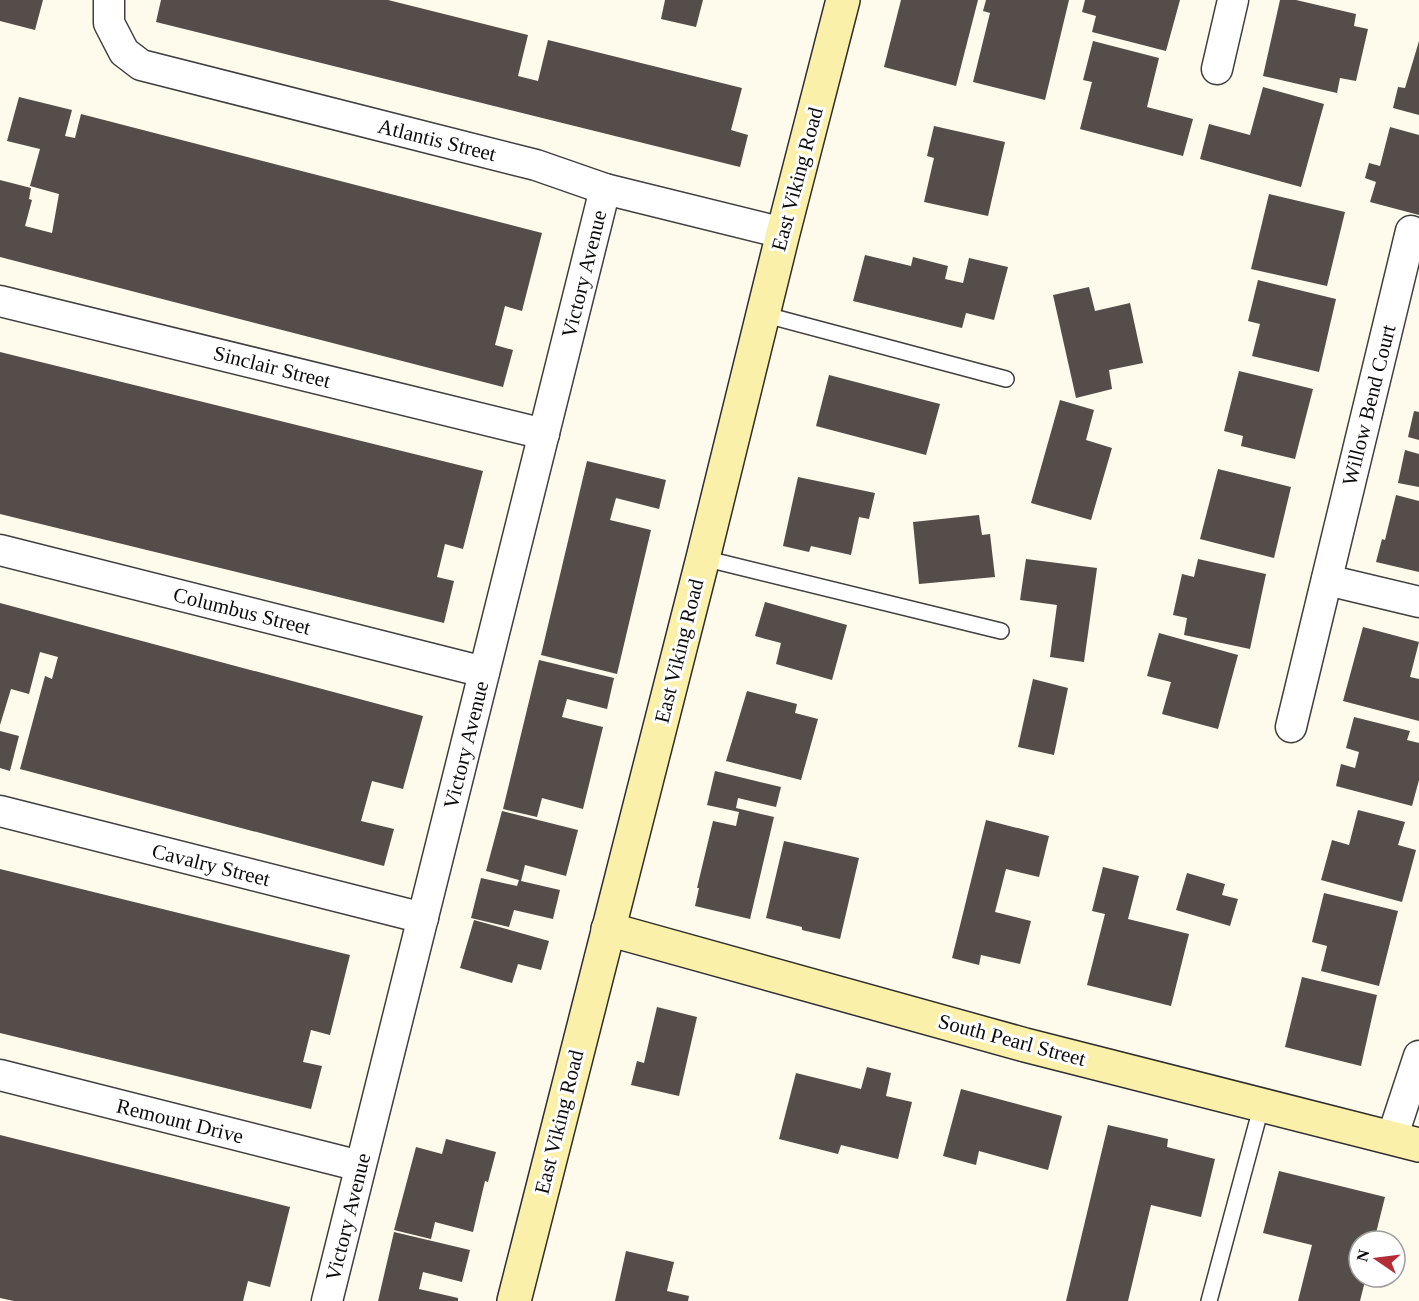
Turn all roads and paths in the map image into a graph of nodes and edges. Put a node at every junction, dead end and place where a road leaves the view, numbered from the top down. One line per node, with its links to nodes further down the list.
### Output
1 (843, 0): 7 (street, East Viking Road)
2 (1233, 0): 4 (street)
3 (109, 12): 5 (street, Atlantis Street)
4 (1217, 69)
5 (605, 189): 7 (street, Atlantis Street); 11 (street, Victory Avenue)
6 (1411, 231): 14 (street, Willow Bend Court)
7 (783, 233): 9 (street, East Viking Road)
8 (0, 301): 11 (street, Sinclair Street)
9 (762, 314): 10 (lane); 13 (street, East Viking Road)
10 (1006, 380)
11 (544, 434): 17 (street, Victory Avenue)
12 (0, 550): 17 (street, Columbus Street)
13 (703, 558): 16 (lane); 21 (street, East Viking Road)
14 (1327, 580): 15 (street); 18 (street, Willow Bend Court)
15 (1419, 602)
16 (1000, 631)
17 (484, 672): 20 (street, Victory Avenue)
18 (1291, 728)
19 (0, 811): 20 (street, Cavalry Street)
20 (423, 918): 26 (street, Victory Avenue)
21 (608, 928): 24 (street, South Pearl Street); 28 (street, East Viking Road)
22 (1419, 1056): 25 (street)
23 (0, 1075): 26 (street, Remount Drive)
24 (1262, 1104): 25 (street, South Pearl Street); 29 (lane)
25 (1405, 1142)
26 (360, 1166): 27 (street, Victory Avenue)
27 (327, 1301)
28 (514, 1301)
29 (1209, 1301)

